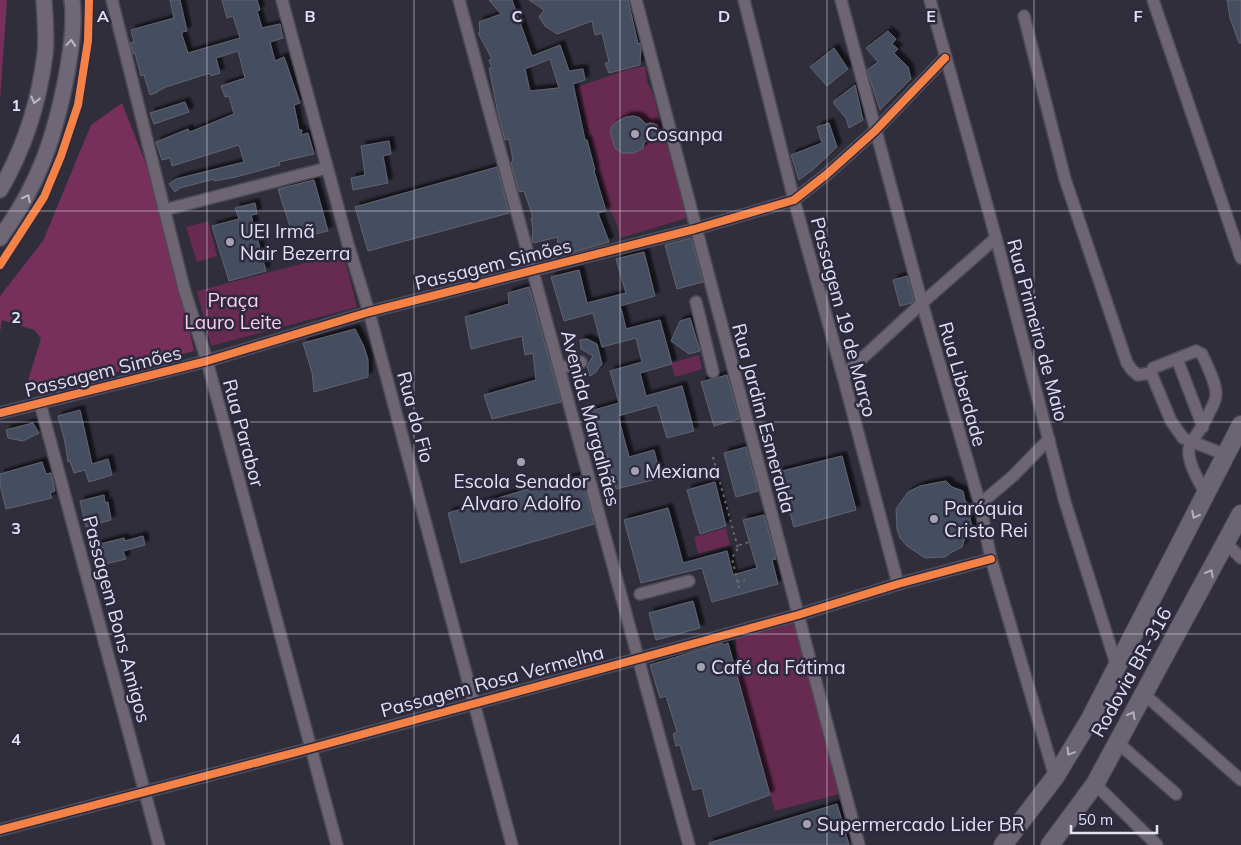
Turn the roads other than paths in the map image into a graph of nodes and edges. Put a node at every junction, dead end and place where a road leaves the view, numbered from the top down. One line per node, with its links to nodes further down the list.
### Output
1 (44, 0): 15 (main road, one-way to 15)
2 (72, 0): 19 (main road, one-way to 2)
3 (112, 0): 17 (street, Rua Parabor)
4 (282, 0): 14 (street, Rua do Fio)
5 (459, 0): 22 (street, Avenida Margalhães)
6 (636, 0): 18 (street, Rua Jardim Esmeralda)
7 (841, 0): 13 (street, Rua Liberdade)
8 (930, 0): 12 (street, Rua Primeiro de Maio)
9 (1153, 0): 21 (street)
10 (748, 2): 16 (street, Passagem 19 de Março)
11 (1024, 16): 31 (street)
12 (946, 58): 13 (street, Passagem Simões); 20 (street, Rua Primeiro de Maio)
13 (875, 131): 16 (street, Passagem Simões); 24 (street, Rua Liberdade)
14 (327, 168): 17 (street); 25 (street, Rua do Fio)
15 (0, 190)
16 (794, 200): 18 (street, Passagem Simões); 32 (street, Passagem 19 de Março)
17 (164, 210): 27 (street, Rua Parabor)
18 (695, 229): 22 (street, Passagem Simões); 49 (street, Rua Jardim Esmeralda)
19 (0, 238)
20 (996, 238): 24 (street); 37 (street, Rua Primeiro de Maio)
21 (1241, 258)
22 (533, 270): 25 (street, Passagem Simões); 29 (street, Avenida Margalhães)
23 (696, 302): 30 (street)
24 (922, 303): 32 (street); 41 (street, Rua Liberdade)
25 (369, 312): 27 (street, Passagem Simões); 53 (street, Rua do Fio)
26 (1177, 359): 31 (street); 36 (street); 36 (street)
27 (207, 361): 33 (street, Passagem Simões); 55 (street, Rua Parabor)
28 (581, 362): 29 (street)
29 (560, 368): 50 (street, Avenida Margalhães)
30 (713, 372)
31 (1151, 373): 38 (street)
32 (843, 376): 47 (street, Passagem 19 de Março)
33 (40, 403): 34 (street, Passagem Simões); 59 (street, Passagem Bons Amigos)
34 (0, 413)
35 (1241, 425): 39 (highway)
36 (1202, 428): 38 (street)
37 (1049, 439): 41 (street); 51 (street, Rua Primeiro de Maio)
38 (1191, 442): 39 (street); 40 (street)
39 (1226, 455): 40 (highway)
40 (1206, 493): 51 (highway, one-way to 51)
41 (980, 504): 45 (street, Rua Liberdade)
42 (1241, 514): 43 (highway, Rodovia BR-316)
43 (1226, 543): 44 (street); 52 (highway, Rodovia BR-316, one-way to 43)
44 (1241, 558)
45 (991, 559): 47 (street, Passagem Rosa Vermelha); 56 (street, Rua Liberdade)
46 (689, 581): 48 (street)
47 (898, 584): 49 (street, Passagem Rosa Vermelha)
48 (640, 594)
49 (798, 615): 50 (street, Passagem Rosa Vermelha); 66 (street, Rua Jardim Esmeralda)
50 (638, 658): 53 (street, Passagem Rosa Vermelha); 65 (street, Avenida Margalhães)
51 (1117, 667): 56 (highway, one-way to 56)
52 (1144, 694): 54 (highway, Rodovia BR-316, one-way to 52); 57 (street)
53 (475, 703): 55 (street, Passagem Rosa Vermelha); 64 (street, Rua do Fio)
54 (1117, 742): 58 (highway, Rodovia BR-316); 60 (street)
55 (312, 748): 59 (street, Passagem Rosa Vermelha); 63 (street, Rua Parabor)
56 (1055, 777): 67 (highway)
57 (1241, 780)
58 (1095, 784): 68 (highway, Rodovia BR-316); 69 (street)
59 (145, 791): 61 (street, Passagem Rosa Vermelha); 62 (street, Passagem Bons Amigos)
60 (1176, 794)
61 (0, 830)
62 (159, 845)
63 (337, 845)
64 (512, 845)
65 (689, 845)
66 (859, 845)
67 (1003, 845)
68 (1050, 845)
69 (1157, 845)

